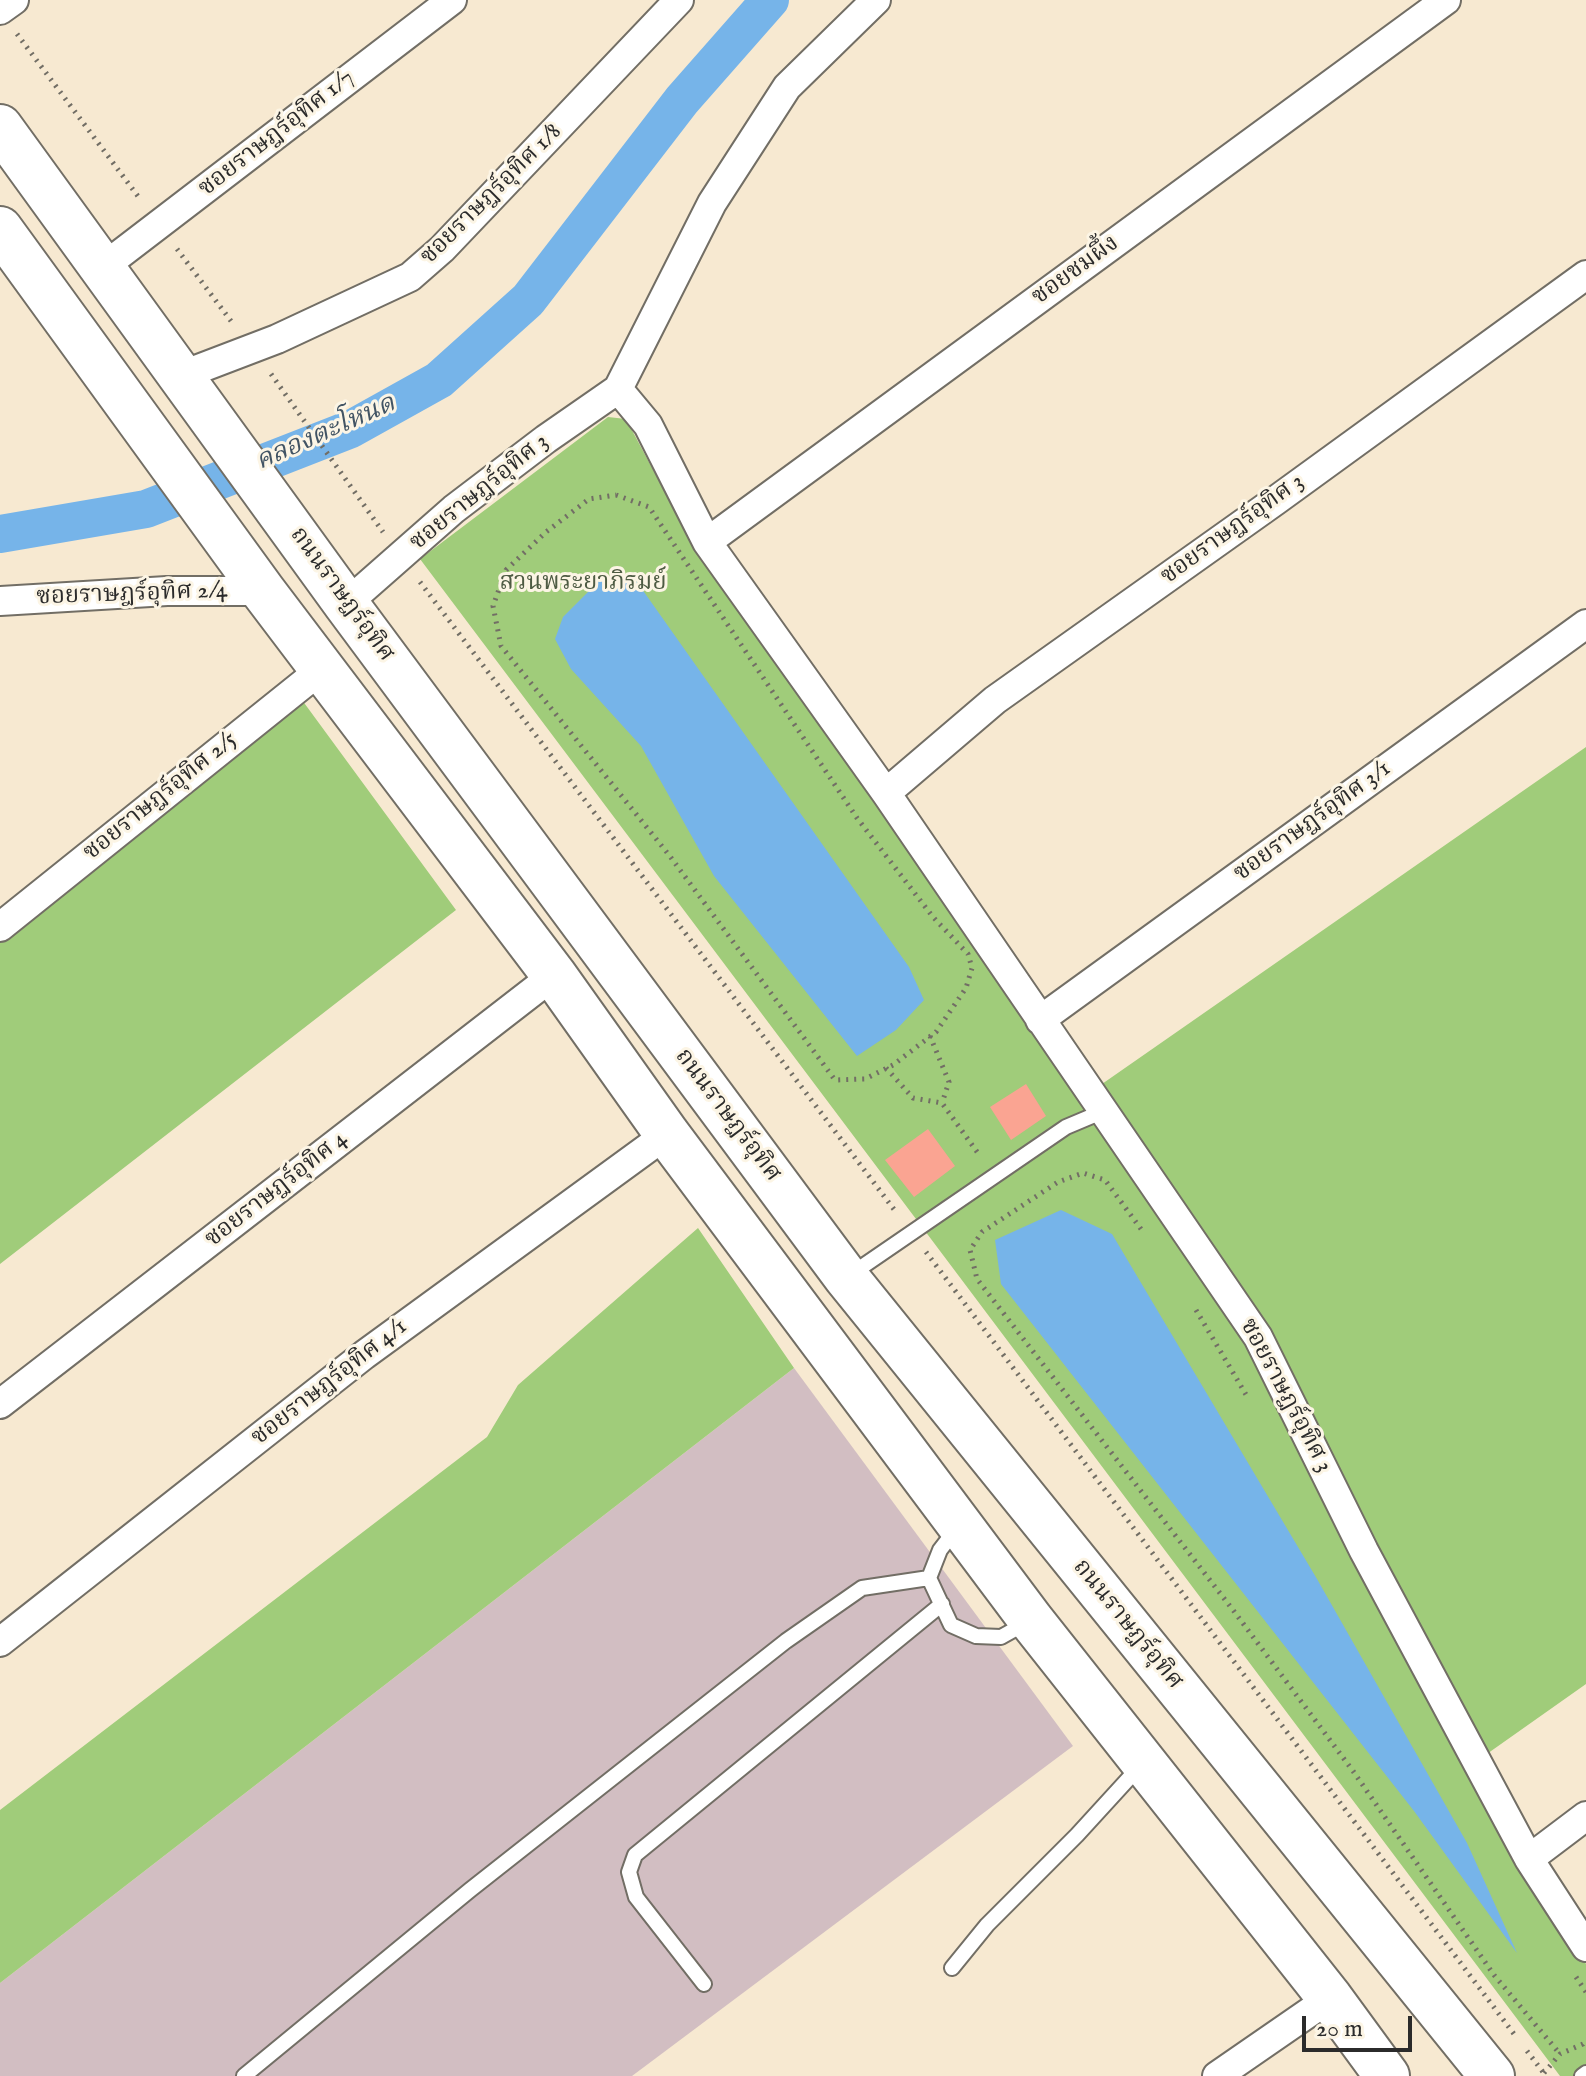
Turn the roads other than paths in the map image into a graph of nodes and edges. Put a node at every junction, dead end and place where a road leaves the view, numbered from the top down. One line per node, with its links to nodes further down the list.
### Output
1 (14, 0): 6 (street)
2 (452, 0): 9 (street, ซอยราษฎร์อุทิศ 1/7)
3 (679, 0): 11 (street, ซอยราษฎร์อุทิศ 1/8)
4 (876, 0): 12 (street, ซอยราษฎร์อุทิศ 3)
5 (1446, 0): 13 (street, ซอยชมผึ้ง)
6 (0, 10)
7 (0, 127): 9 (main road, ถนนราษฎร์อุทิศ)
8 (0, 229): 14 (main road)
9 (102, 268): 11 (main road, ถนนราษฎร์อุทิศ)
10 (1586, 275): 19 (street, ซอยราษฎร์อุทิศ 3)
11 (180, 376): 16 (main road, ถนนราษฎร์อุทิศ)
12 (618, 389): 13 (street, ซอยราษฎร์อุทิศ 3); 16 (street, ซอยราษฎร์อุทิศ 3)
13 (707, 542): 19 (street, ซอยราษฎร์อุทิศ 3)
14 (254, 578): 15 (street, ซอยราษฎร์อุทิศ 2/4); 18 (main road)
15 (0, 601)
16 (346, 604): 25 (main road, ถนนราษฎร์อุทิศ)
17 (1586, 624): 22 (street, ซอยราษฎร์อุทิศ 3/1)
18 (323, 668): 20 (street, ซอยราษฎร์อุทิศ 2/5); 21 (main road)
19 (886, 793): 22 (street, ซอยราษฎร์อุทิศ 3)
20 (0, 927)
21 (554, 975): 24 (main road); 26 (street, ซอยราษฎร์อุทิศ 4)
22 (1040, 1020): 23 (street, ซอยราษฎร์อุทิศ 3)
23 (1104, 1111): 25 (lane); 34 (street, ซอยราษฎร์อุทิศ 3)
24 (667, 1134): 27 (main road); 31 (street, ซอยราษฎร์อุทิศ 4/1)
25 (846, 1277): 42 (main road, ถนนราษฎร์อุทิศ)
26 (0, 1404)
27 (960, 1524): 28 (lane); 30 (main road)
28 (929, 1578): 29 (lane); 39 (lane)
29 (942, 1604): 30 (lane); 37 (lane)
30 (1031, 1620): 32 (main road)
31 (0, 1642)
32 (1144, 1762): 36 (lane); 38 (main road)
33 (1586, 1816): 34 (street)
34 (1529, 1859): 35 (street, ซอยราษฎร์อุทิศ 3)
35 (1586, 1947)
36 (952, 1968)
37 (704, 1984)
38 (1330, 1998): 40 (street); 41 (main road)
39 (244, 2076)
40 (1217, 2076)
41 (1387, 2076)
42 (1492, 2076)

